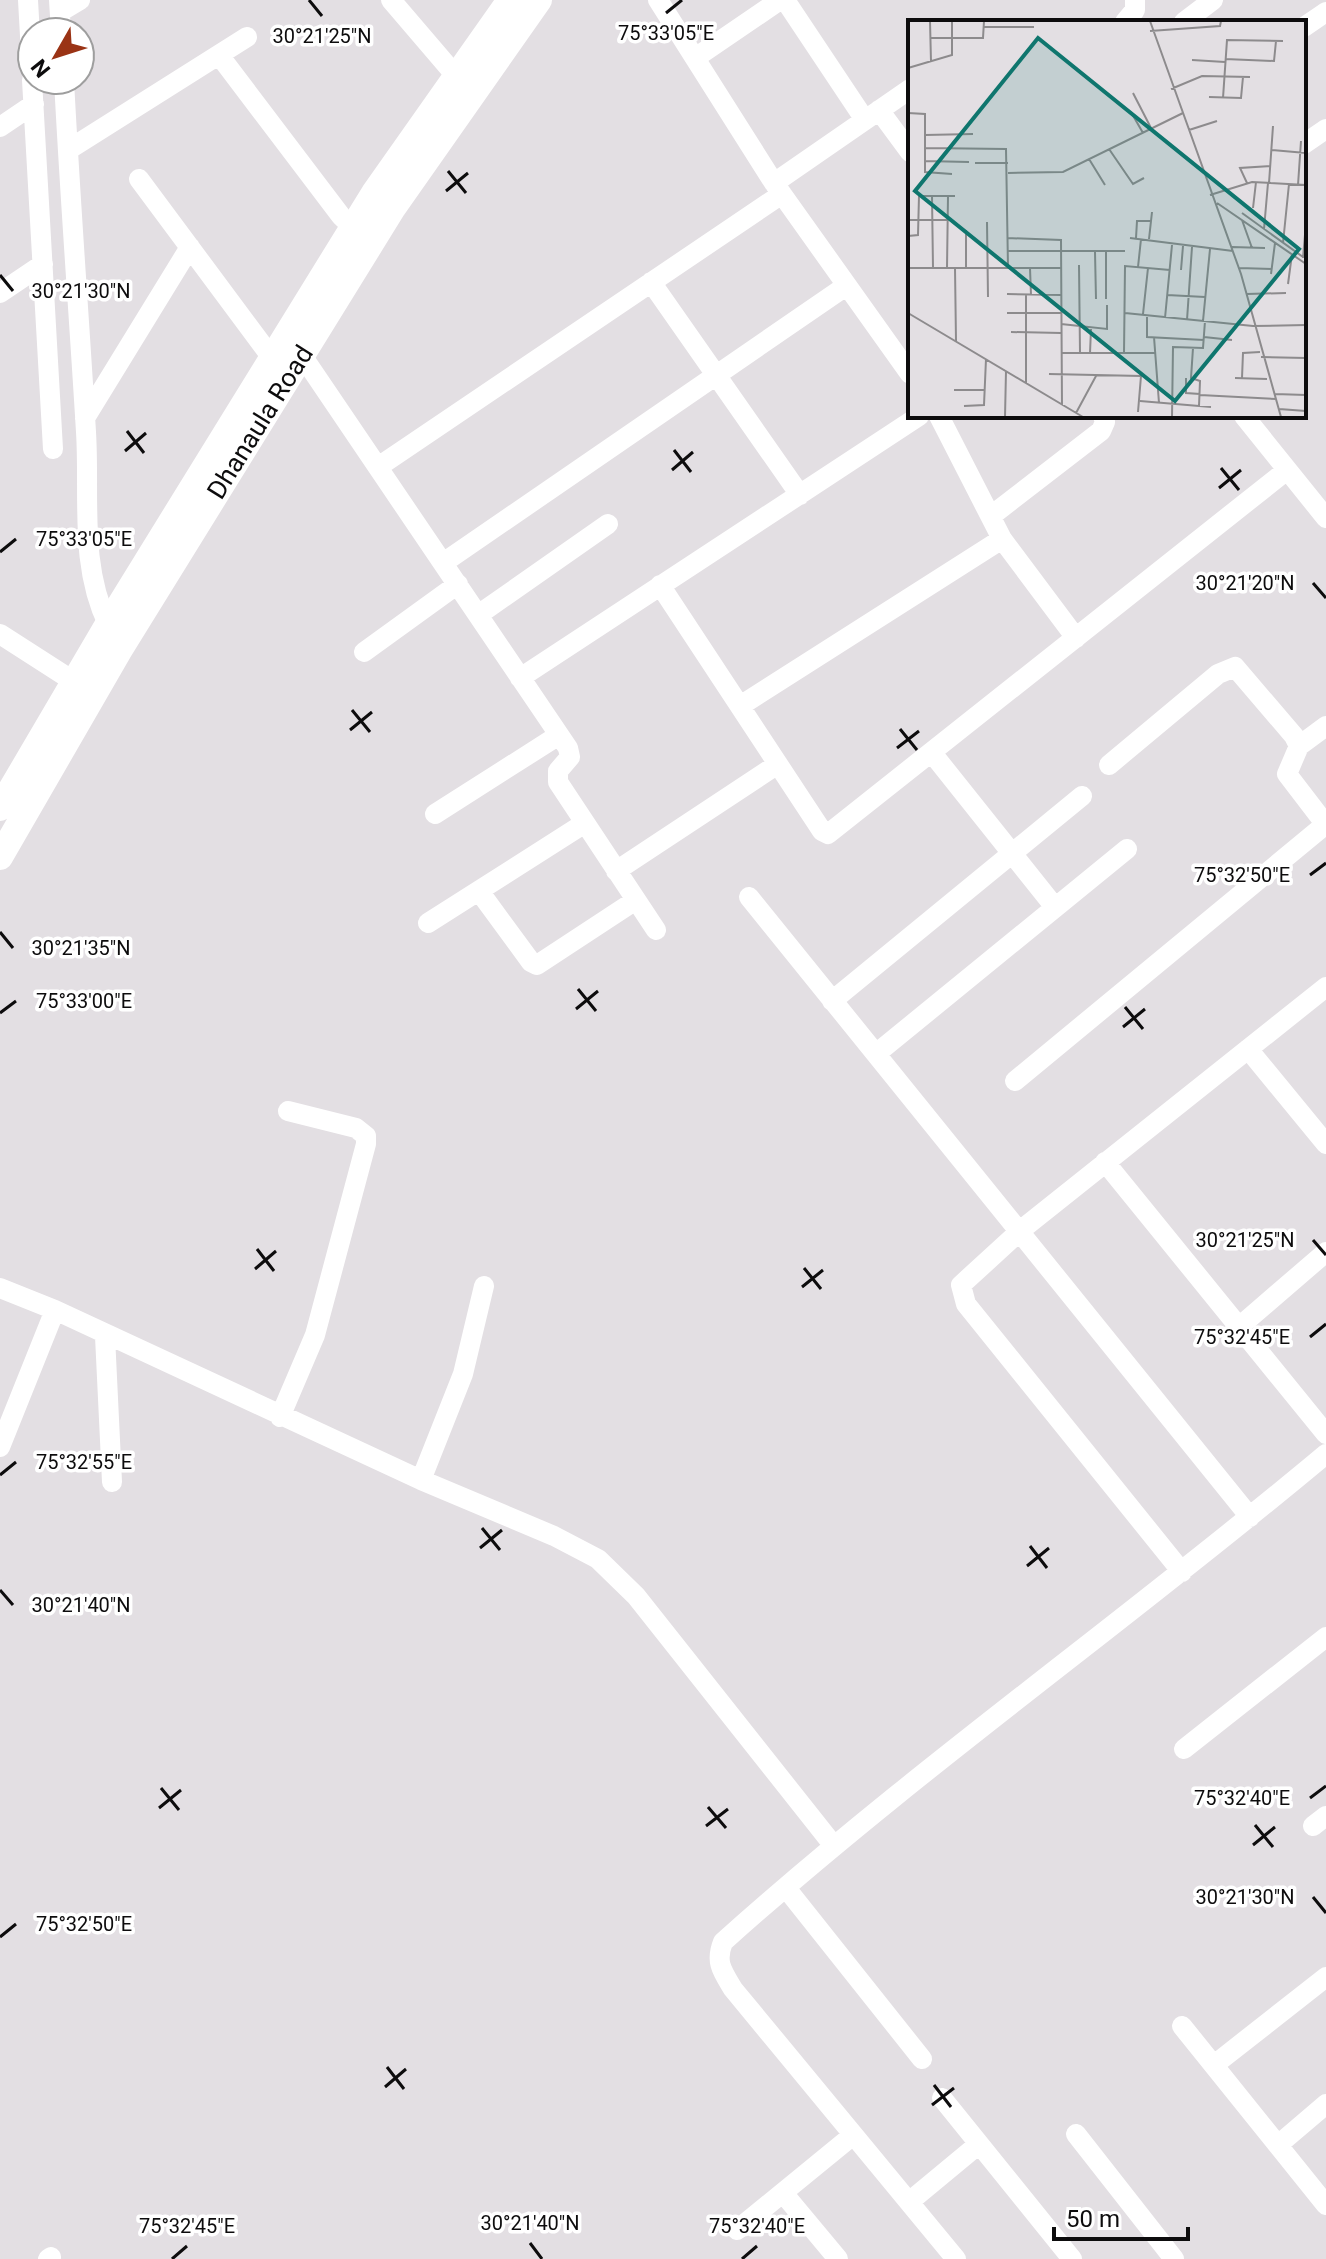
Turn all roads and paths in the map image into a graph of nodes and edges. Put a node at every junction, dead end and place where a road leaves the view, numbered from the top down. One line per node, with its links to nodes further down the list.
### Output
1 (80, 0): 10 (street)
2 (391, 0): 17 (street)
3 (510, 0): 17 (street, Dhanaula Road)
4 (539, 0): 30 (street, Dhanaula Road)
5 (658, 0): 16 (street)
6 (782, 0): 16 (street); 22 (street)
7 (1135, 0): 11 (street)
8 (1213, 0): 12 (street)
9 (1326, 12): 13 (street)
10 (60, 15)
11 (1127, 20)
12 (1187, 20)
13 (1306, 26)
14 (247, 37): 15 (street)
15 (219, 55): 26 (street); 30 (street)
16 (695, 58): 29 (street)
17 (456, 76): 30 (street, Dhanaula Road)
18 (908, 90): 22 (street)
19 (33, 96): 21 (street)
20 (65, 96): 26 (street)
21 (34, 104): 23 (street); 32 (street)
22 (872, 115): 27 (street); 29 (street)
23 (0, 127)
24 (1326, 129): 25 (street)
25 (1306, 143)
26 (68, 150): 40 (street)
27 (908, 150)
28 (139, 179): 31 (street)
29 (778, 188): 33 (street); 34 (street)
30 (362, 236): 36 (street, Dhanaula Road)
31 (190, 247): 37 (street); 40 (street)
32 (43, 264): 35 (street); 45 (street)
33 (651, 282): 39 (street); 46 (street)
34 (846, 286): 38 (street); 39 (street)
35 (0, 293)
36 (294, 344): 37 (street, Dhanaula Road); 46 (street); 62 (street, Dhanaula Road)
37 (272, 358): 57 (street, Dhanaula Road)
38 (908, 371)
39 (717, 375): 48 (street); 53 (street)
40 (85, 418): 57 (street)
41 (916, 418): 48 (street)
42 (940, 418): 49 (street)
43 (1104, 418): 49 (street)
44 (1246, 418): 47 (street)
45 (53, 449)
46 (378, 467): 53 (street)
47 (1287, 470): 50 (street); 59 (street)
48 (800, 495): 55 (street)
49 (991, 516): 52 (street)
50 (1326, 518)
51 (608, 524): 56 (street)
52 (1002, 539): 59 (street); 63 (street)
53 (443, 563): 54 (street)
54 (458, 584): 56 (street); 60 (street)
55 (660, 585): 61 (street); 63 (street)
56 (478, 615): 61 (street)
57 (108, 624): 62 (street, Dhanaula Road)
58 (0, 634): 62 (street)
59 (1076, 638): 67 (street)
60 (364, 652)
61 (520, 678): 65 (street)
62 (84, 688): 71 (street, Dhanaula Road); 77 (street, Dhanaula Road)
63 (740, 706): 68 (street)
64 (1326, 726): 66 (street)
65 (559, 735): 72 (street); 73 (street)
66 (1299, 746): 69 (street); 74 (street)
67 (932, 753): 68 (street); 76 (street)
68 (778, 764): 78 (street)
69 (1109, 765)
70 (1082, 796): 76 (street)
71 (0, 808)
72 (435, 814)
73 (585, 823): 78 (street); 79 (street)
74 (1326, 824): 89 (street)
75 (1127, 849): 82 (street)
76 (1013, 853): 82 (street); 86 (street)
77 (0, 857)
78 (616, 871): 81 (street)
79 (479, 891): 81 (street); 83 (street)
80 (749, 897): 86 (street)
81 (636, 900): 84 (street)
82 (1054, 906): 88 (street)
83 (428, 923)
84 (656, 930)
85 (1326, 987): 87 (street)
86 (832, 1001): 88 (street)
87 (1248, 1049): 91 (street); 92 (street)
88 (877, 1053): 93 (street)
89 (1015, 1081)
90 (288, 1111): 100 (street)
91 (1326, 1144)
92 (1105, 1162): 93 (street); 98 (street)
93 (1021, 1230): 106 (street); 107 (street)
94 (1326, 1252): 98 (street)
95 (484, 1286): 104 (street)
96 (0, 1288): 97 (street)
97 (55, 1310): 99 (street); 102 (street)
98 (1239, 1327): 101 (street)
99 (105, 1336): 100 (street); 105 (street)
100 (280, 1417): 104 (street)
101 (1326, 1434)
102 (0, 1447)
103 (1326, 1454): 106 (street)
104 (421, 1480): 110 (street)
105 (112, 1482)
106 (1250, 1517): 107 (street)
107 (1182, 1572): 110 (street)
108 (1326, 1637): 109 (street)
109 (1184, 1749)
110 (834, 1846): 111 (street)
111 (786, 1888): 114 (street); 119 (street)
112 (1326, 1977): 115 (street)
113 (1182, 2026): 115 (street)
114 (922, 2059)
115 (1214, 2065): 121 (street)
116 (942, 2098): 120 (street)
117 (1326, 2104): 121 (street)
118 (1076, 2134): 129 (street)
119 (852, 2136): 122 (street); 123 (street)
120 (979, 2144): 123 (street); 128 (street)
121 (1278, 2145): 124 (street)
122 (783, 2193): 125 (street); 126 (street)
123 (909, 2202): 127 (street)
124 (1326, 2205)
125 (737, 2230)
126 (838, 2259)
127 (956, 2259)
128 (1072, 2259)
129 (1174, 2259)

